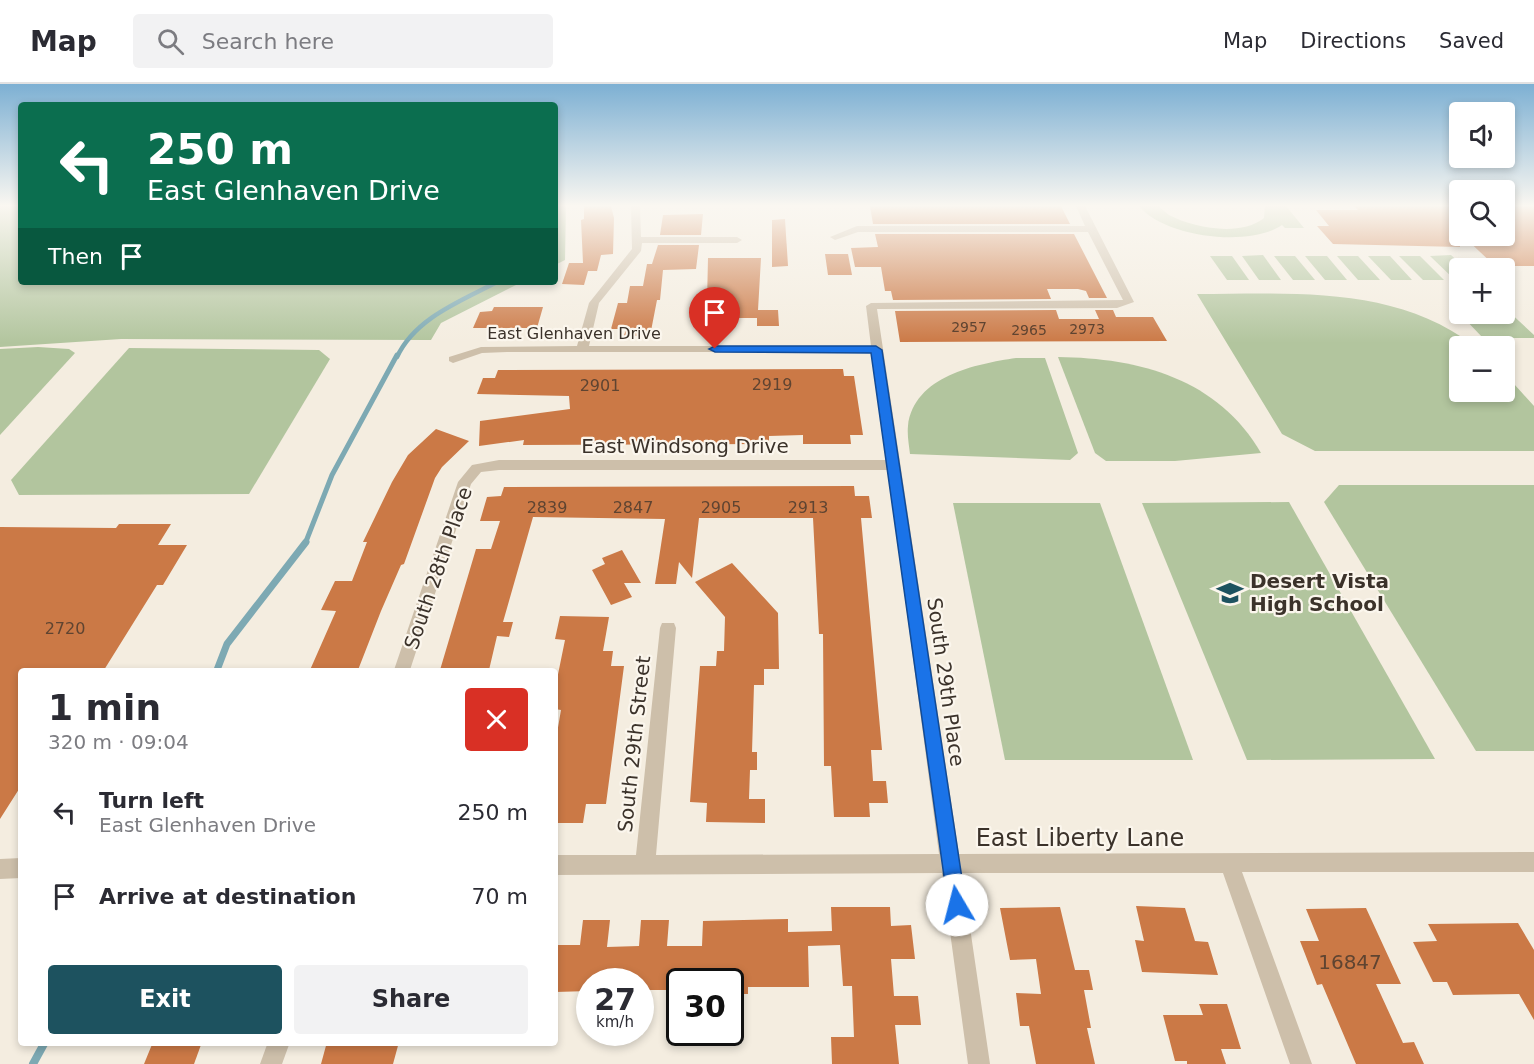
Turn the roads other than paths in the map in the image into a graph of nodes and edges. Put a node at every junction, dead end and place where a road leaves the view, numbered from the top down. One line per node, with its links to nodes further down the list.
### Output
1 (634, 252): 3 (street)
2 (1104, 252): 4 (street, South 29th Place)
3 (582, 349): 4 (street, East Glenhaven Drive); 5 (street, East Glenhaven Drive)
4 (876, 350): 6 (street, South 29th Place)
5 (453, 359)
6 (894, 465): 7 (street, East Windsong Drive); 12 (street, South 29th Place)
7 (477, 468): 9 (street, South 28th Place)
8 (668, 628): 14 (street, South 29th Street)
9 (403, 668)
10 (1534, 862): 11 (street, East Liberty Lane)
11 (1229, 863): 12 (street, East Liberty Lane); 20 (street)
12 (951, 864): 14 (street, East Liberty Lane); 19 (street, South 29th Place)
13 (558, 865): 14 (street, East Liberty Lane)
14 (645, 865)
15 (18, 868): 16 (street)
16 (0, 869)
17 (278, 1046): 18 (street)
18 (271, 1064)
19 (979, 1064)
20 (1301, 1064)

